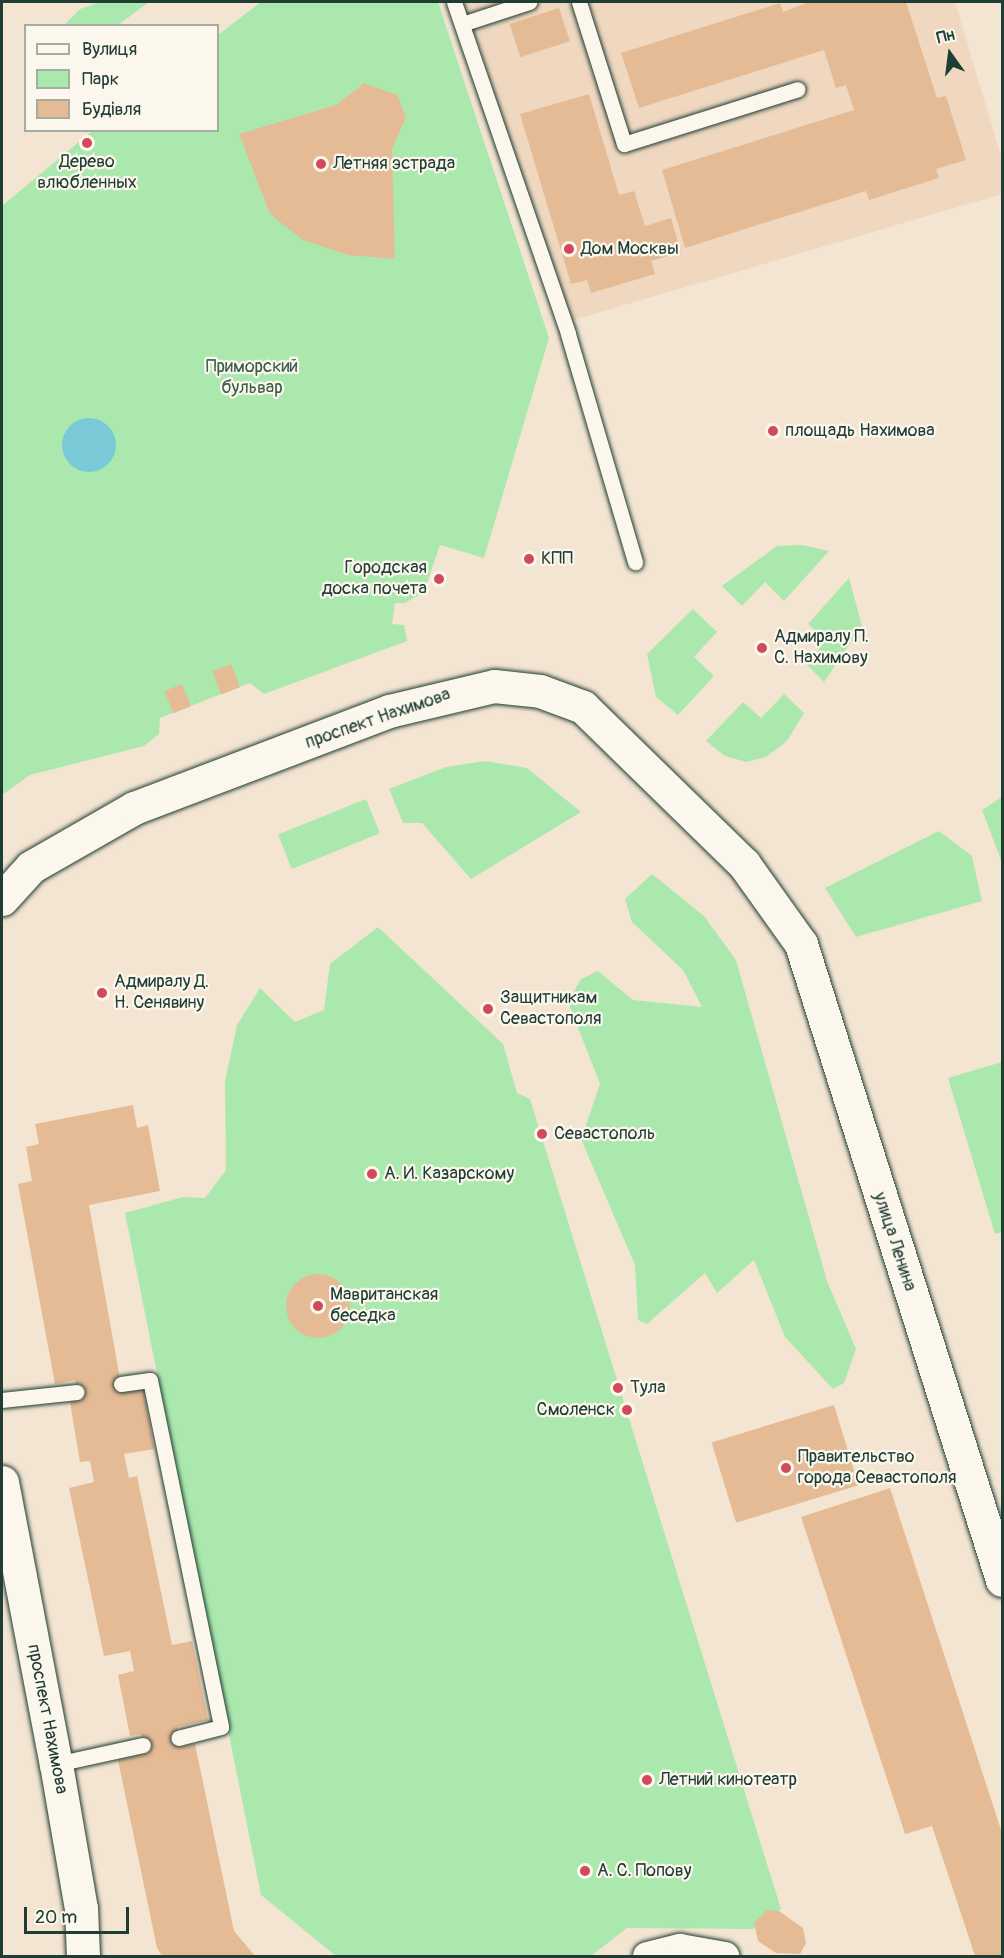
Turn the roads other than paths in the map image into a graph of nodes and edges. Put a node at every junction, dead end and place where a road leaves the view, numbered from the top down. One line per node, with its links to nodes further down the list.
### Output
1 (454, 2): 4 (lane)
2 (529, 2): 4 (lane)
3 (579, 2): 5 (lane)
4 (462, 24): 6 (lane)
5 (798, 89)
6 (635, 562)
7 (2, 899): 8 (main road, проспект Нахимова)
8 (778, 908): 13 (main road, улица Ленина)
9 (121, 1384): 14 (lane)
10 (77, 1392): 11 (lane)
11 (2, 1400)
12 (2, 1482): 16 (main road, проспект Нахимова)
13 (1002, 1580)
14 (178, 1738)
15 (143, 1745): 16 (lane)
16 (56, 1764): 17 (main road, проспект Нахимова)
17 (83, 1956)
18 (647, 1956): 19 (street)
19 (725, 1956)

